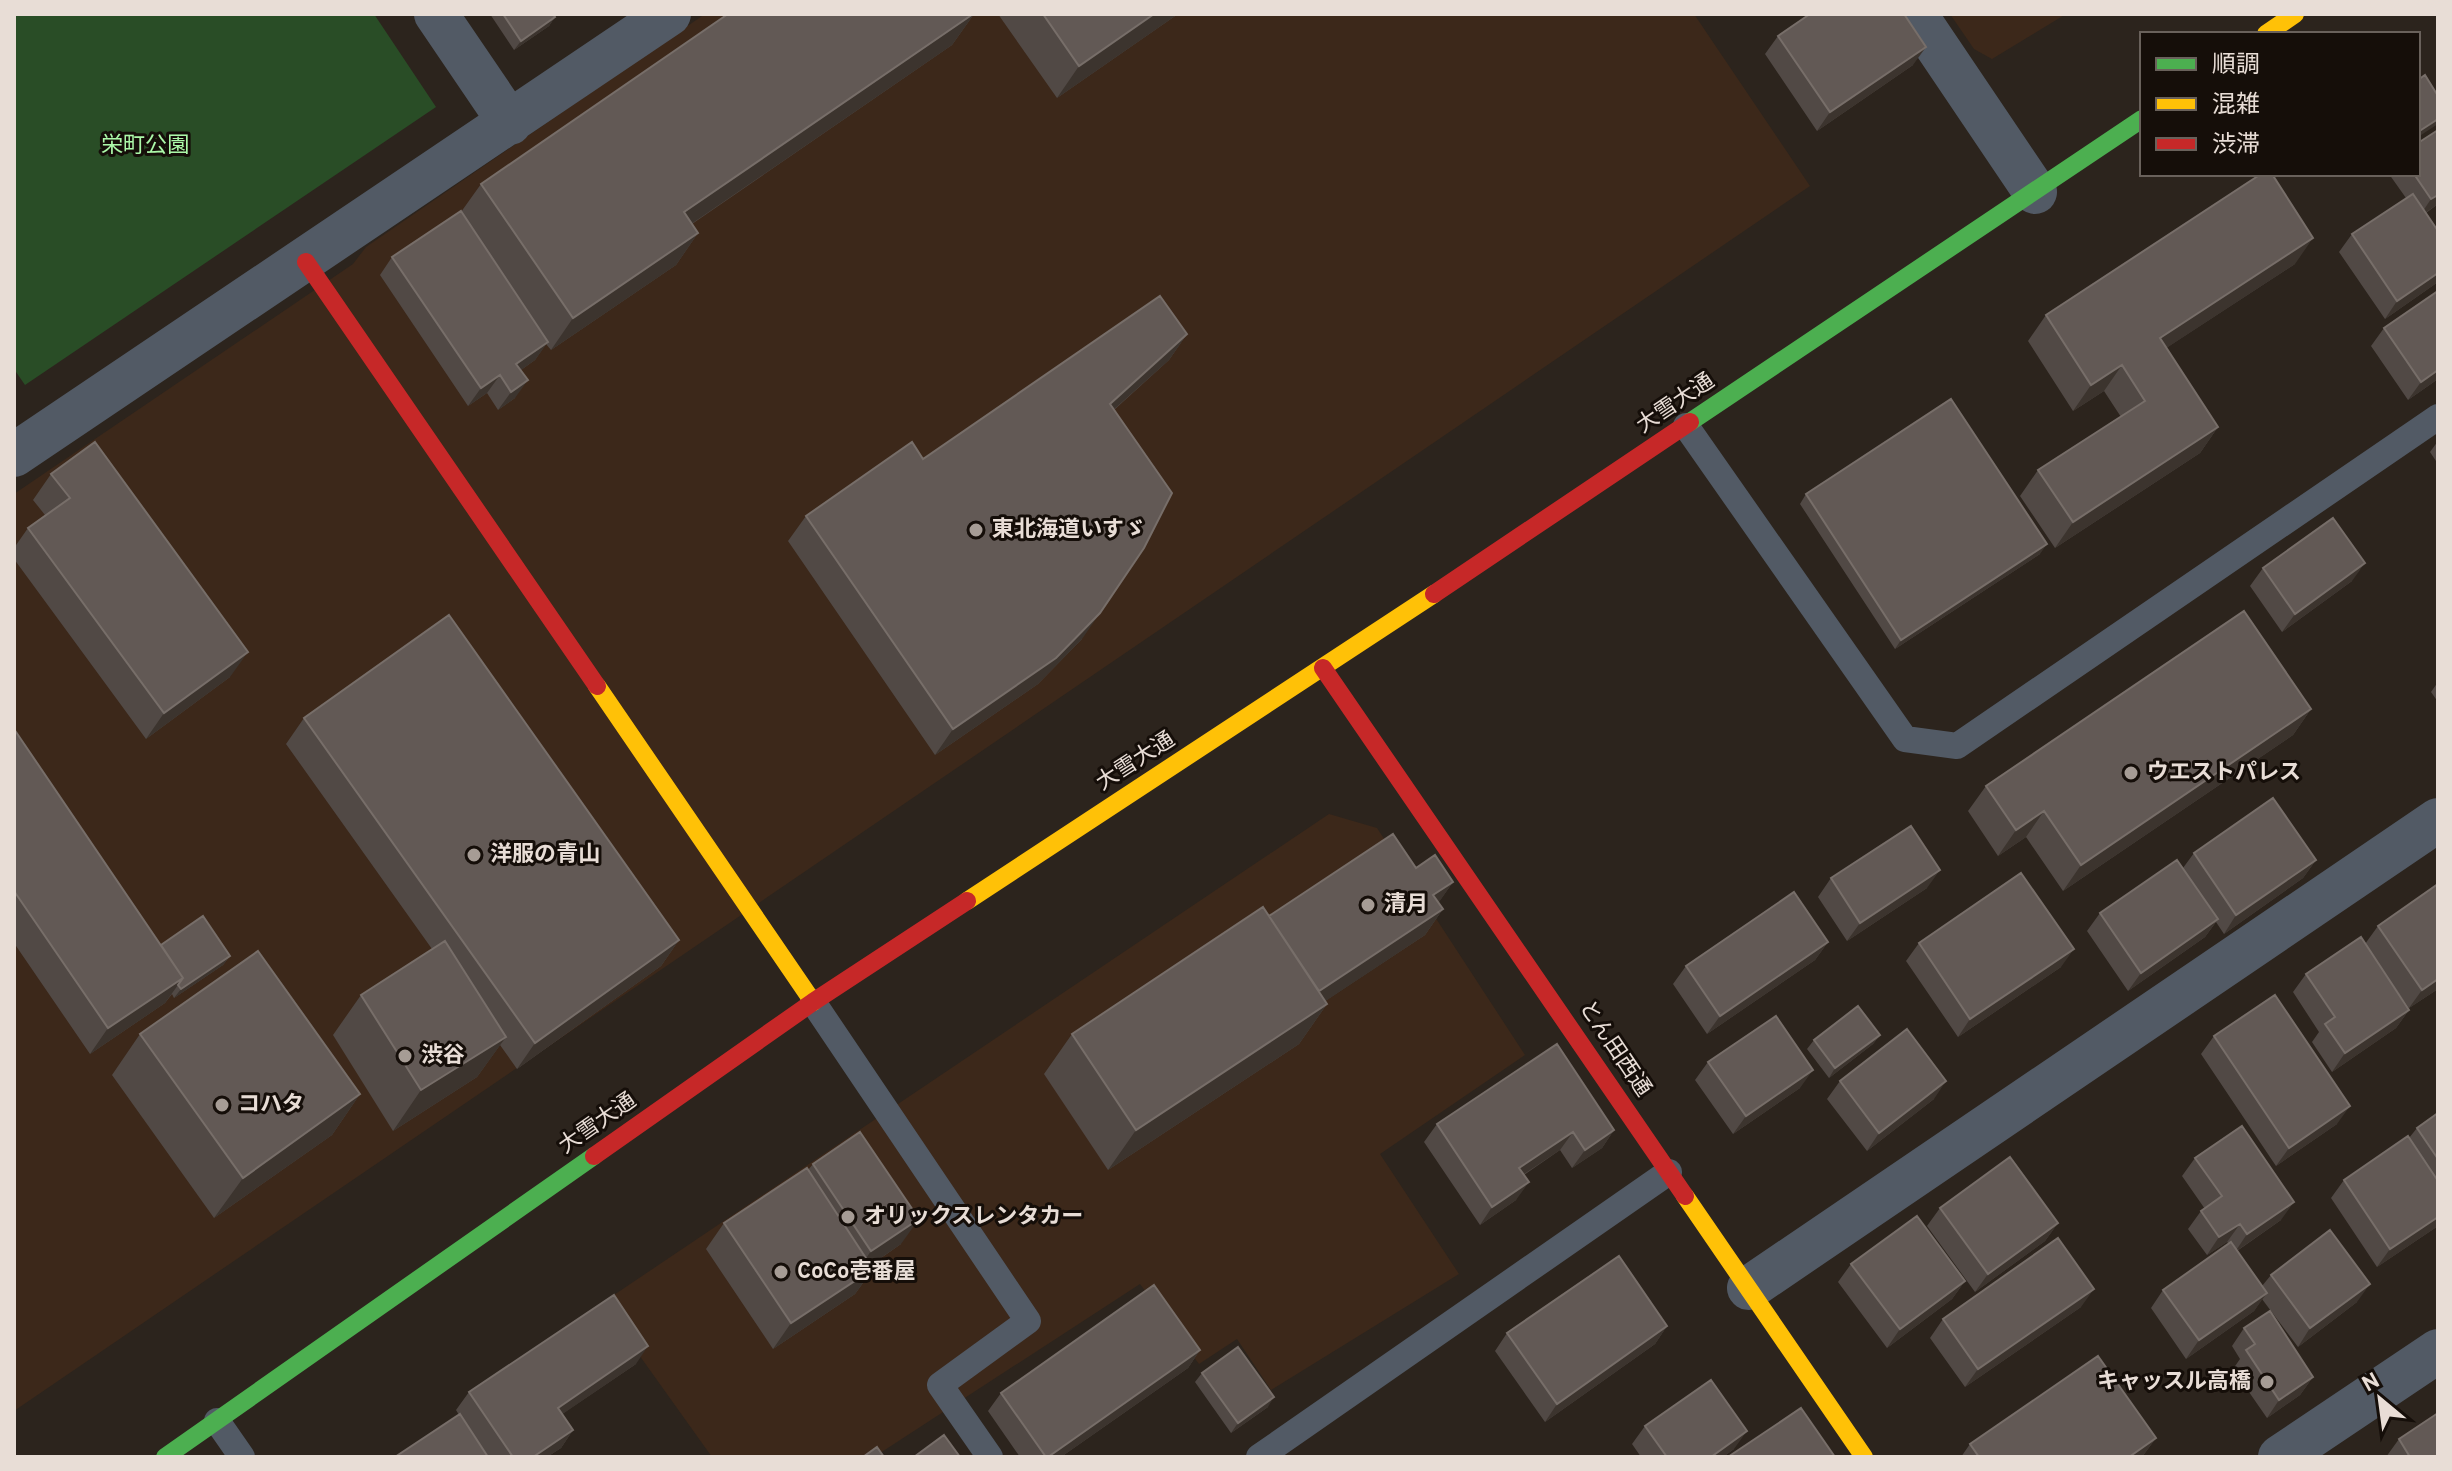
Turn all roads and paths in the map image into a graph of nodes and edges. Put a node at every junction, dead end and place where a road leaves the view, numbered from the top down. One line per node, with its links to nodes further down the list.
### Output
1 (436, 14): 7 (street)
2 (669, 14): 7 (street)
3 (1915, 14): 8 (street)
4 (2295, 14): 5 (main road)
5 (2269, 32)
6 (2140, 120): 8 (main road, 大雪大通)
7 (510, 123): 9 (street)
8 (2035, 192): 11 (main road, 大雪大通)
9 (306, 262): 12 (street); 15 (main road)
10 (2438, 417): 11 (lane)
11 (1686, 426): 13 (main road, 大雪大通)
12 (15, 453)
13 (1323, 668): 15 (main road, 大雪大通); 16 (main road, とん田西通)
14 (2438, 820): 17 (street)
15 (813, 1002): 19 (main road, 大雪大通); 22 (lane)
16 (1669, 1172): 17 (main road, とん田西通); 23 (lane)
17 (1749, 1288): 24 (main road, とん田西通)
18 (2438, 1351): 25 (street)
19 (217, 1421): 20 (main road, 大雪大通); 21 (lane)
20 (165, 1457)
21 (242, 1457)
22 (990, 1457)
23 (1259, 1457)
24 (1864, 1457)
25 (2280, 1457)

